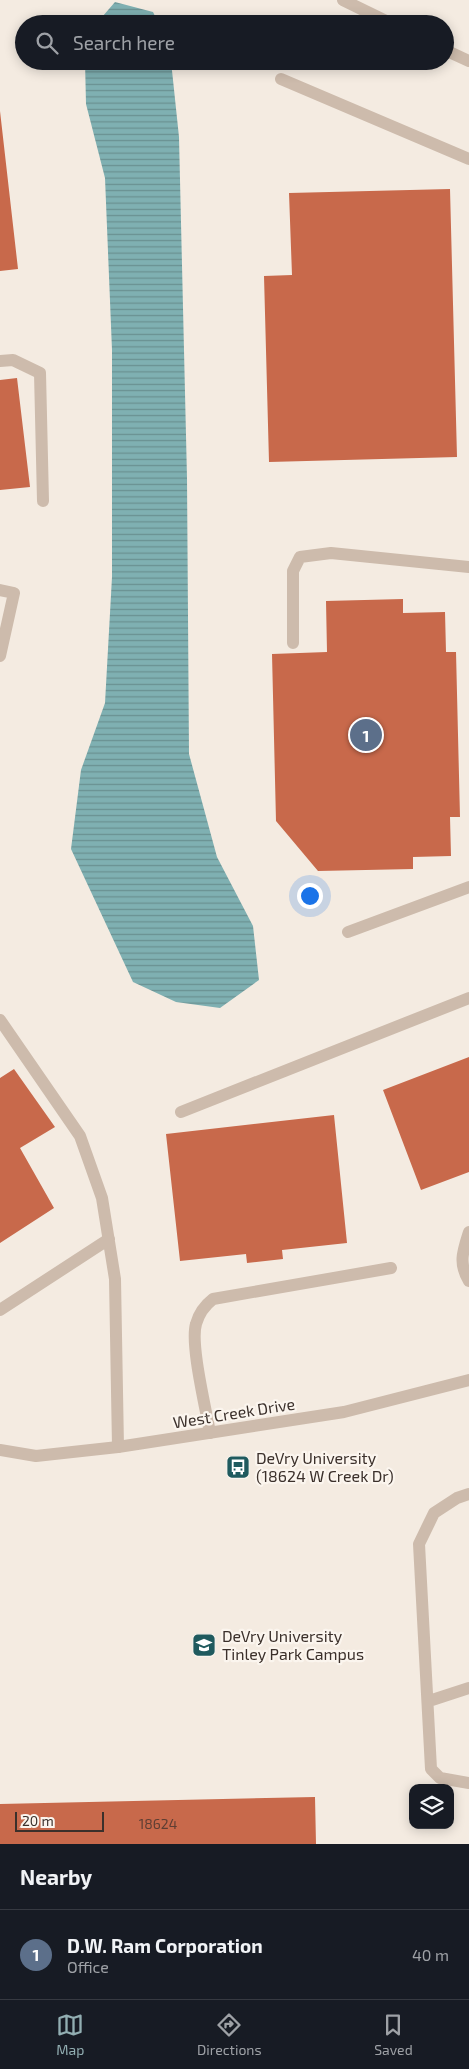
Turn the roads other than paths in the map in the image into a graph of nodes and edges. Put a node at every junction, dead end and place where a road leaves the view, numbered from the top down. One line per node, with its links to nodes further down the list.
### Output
1 (343, 0): 2 (street)
2 (374, 15)
3 (454, 54): 4 (street)
4 (469, 61)
5 (281, 79): 6 (street)
6 (469, 159)
7 (0, 361): 8 (street)
8 (43, 502)
9 (469, 567): 11 (street)
10 (0, 590): 12 (street)
11 (293, 643)
12 (0, 656)
13 (469, 887): 14 (street)
14 (348, 932)
15 (469, 998): 17 (street)
16 (0, 1020): 19 (street)
17 (182, 1112)
18 (469, 1232): 21 (street)
19 (109, 1239): 22 (street); 25 (street)
20 (391, 1268): 24 (street)
21 (469, 1281)
22 (0, 1310)
23 (469, 1380): 24 (street, West Creek Drive)
24 (210, 1433): 25 (street, West Creek Drive)
25 (118, 1447): 26 (street, West Creek Drive)
26 (0, 1450)
27 (469, 1494): 29 (street)
28 (469, 1688): 29 (street)
29 (428, 1701): 30 (street)
30 (469, 1783)

